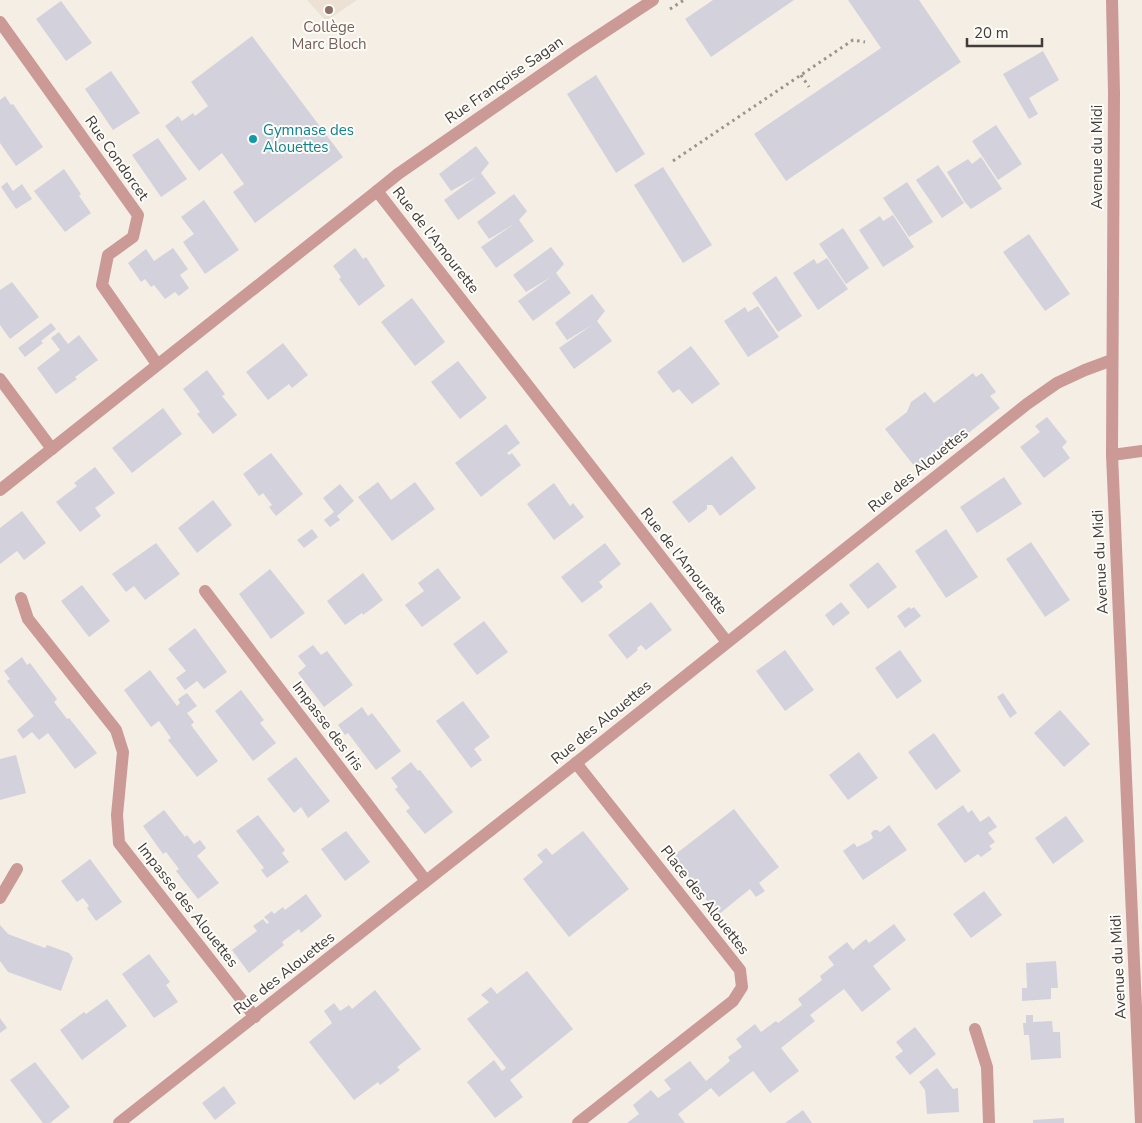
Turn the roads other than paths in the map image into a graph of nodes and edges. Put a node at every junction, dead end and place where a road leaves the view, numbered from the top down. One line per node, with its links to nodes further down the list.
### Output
1 (653, 0): 4 (street, Rue Françoise Sagan)
2 (1112, 0): 5 (street, Avenue du Midi)
3 (0, 22): 6 (street, Rue Condorcet)
4 (377, 191): 6 (street, Rue de l'Amourette); 14 (street, Rue de l'Amourette)
5 (1112, 360): 10 (street, Avenue du Midi); 14 (street, Rue des Alouettes)
6 (157, 364): 8 (street, Rue de l'Amourette)
7 (0, 379): 8 (street)
8 (52, 449): 11 (street, Rue de l'Amourette)
9 (1142, 451): 10 (street)
10 (1112, 455): 24 (street, Avenue du Midi)
11 (0, 490)
12 (205, 591): 17 (street, Impasse des Iris)
13 (21, 598): 19 (street, Impasse des Alouettes)
14 (726, 642): 15 (street, Rue des Alouettes)
15 (576, 763): 17 (street, Rue des Alouettes); 22 (street, Place des Alouettes)
16 (17, 869): 18 (street)
17 (426, 881): 19 (street, Rue des Alouettes)
18 (0, 898)
19 (254, 1017): 21 (street, Rue des Alouettes)
20 (975, 1028): 23 (street)
21 (119, 1123)
22 (578, 1123)
23 (990, 1123)
24 (1142, 1123)

